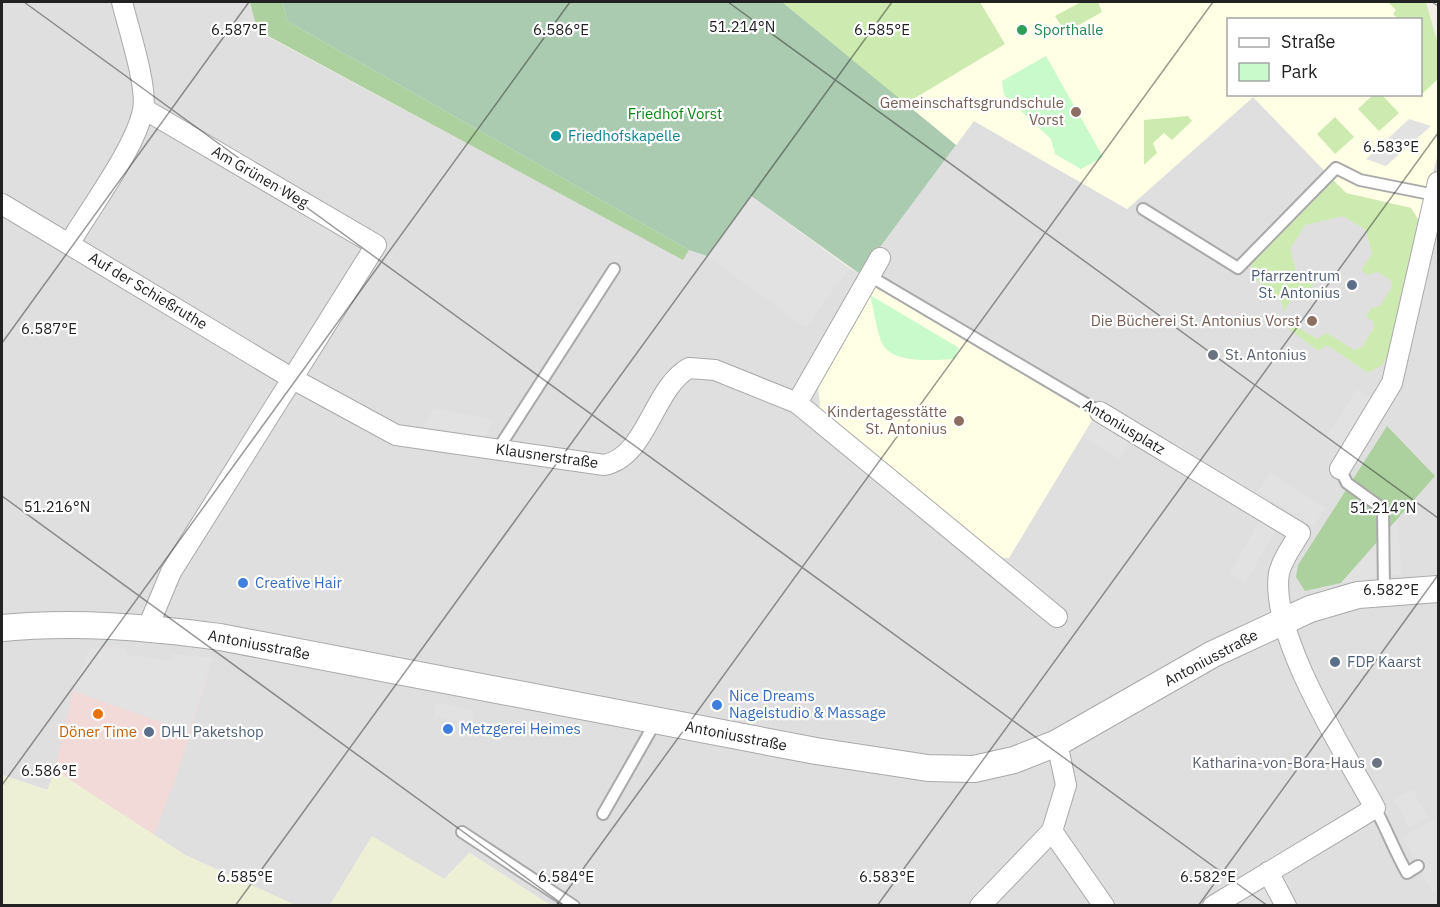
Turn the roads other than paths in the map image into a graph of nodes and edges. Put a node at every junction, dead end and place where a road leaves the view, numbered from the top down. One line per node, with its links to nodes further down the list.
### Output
1 (122, 2): 2 (street)
2 (144, 109): 6 (street); 10 (street, Am Grünen Weg)
3 (1436, 201): 5 (lane); 14 (street)
4 (2, 204): 6 (street, Auf der Schießruthe)
5 (1143, 209)
6 (69, 244): 10 (street, Auf der Schießruthe)
7 (880, 258): 9 (street)
8 (614, 269): 13 (lane)
9 (868, 275): 11 (street); 12 (lane, Antoniusplatz)
10 (293, 379): 13 (street, Klausnerstraße); 19 (street)
11 (797, 403): 13 (street, Klausnerstraße); 17 (street, Klausnerstraße)
12 (1100, 412): 18 (street, Antoniusplatz)
13 (498, 449)
14 (1340, 469): 16 (lane)
15 (1438, 590): 16 (street, Antoniusstraße)
16 (1384, 592): 18 (street, Antoniusstraße)
17 (1057, 617)
18 (1285, 619): 22 (street, Antoniusstraße); 23 (street)
19 (148, 627): 20 (street, Antoniusstraße); 21 (street, Antoniusstraße)
20 (2, 628)
21 (656, 721): 22 (street, Antoniusstraße); 24 (lane)
22 (1057, 743): 25 (street)
23 (1375, 808): 27 (lane); 28 (street)
24 (603, 814)
25 (1052, 831): 30 (street); 31 (street)
26 (462, 832): 29 (lane)
27 (1419, 866)
28 (1268, 872): 32 (street); 33 (street)
29 (574, 906)
30 (980, 906)
31 (1104, 906)
32 (1213, 906)
33 (1287, 906)

